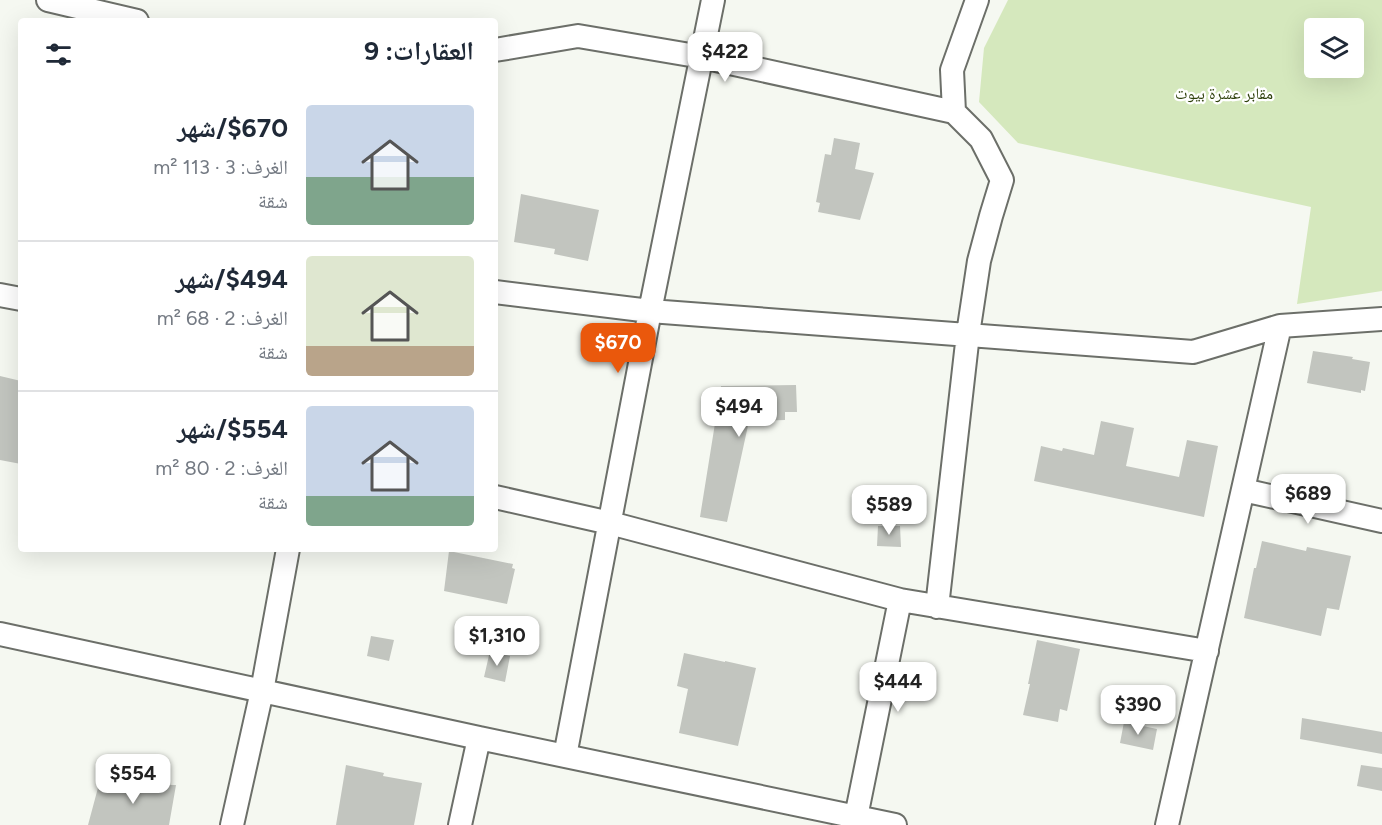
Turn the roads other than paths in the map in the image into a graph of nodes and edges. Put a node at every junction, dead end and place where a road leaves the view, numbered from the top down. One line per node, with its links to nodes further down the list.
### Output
1 (48, 0): 4 (street)
2 (714, 0): 6 (street)
3 (977, 0): 7 (street)
4 (124, 18)
5 (498, 49): 6 (street)
6 (702, 57): 7 (street); 11 (street)
7 (954, 112): 14 (street)
8 (498, 292): 11 (street)
9 (0, 295): 10 (street)
10 (18, 298)
11 (650, 311): 14 (street); 18 (street)
12 (1382, 319): 13 (street)
13 (1280, 327): 14 (street); 15 (street)
14 (968, 334): 21 (street)
15 (1243, 490): 17 (street); 23 (street)
16 (498, 498): 18 (street)
17 (1382, 521)
18 (610, 523): 20 (street); 26 (street)
19 (287, 552): 24 (street)
20 (900, 600): 21 (street); 27 (street)
21 (937, 607): 23 (street)
22 (0, 634): 24 (street)
23 (1207, 651): 31 (street)
24 (262, 691): 25 (street); 28 (street)
25 (479, 738): 26 (street); 29 (street)
26 (565, 756): 27 (street)
27 (856, 817): 30 (street)
28 (232, 825)
29 (460, 825)
30 (895, 825)
31 (1167, 825)

